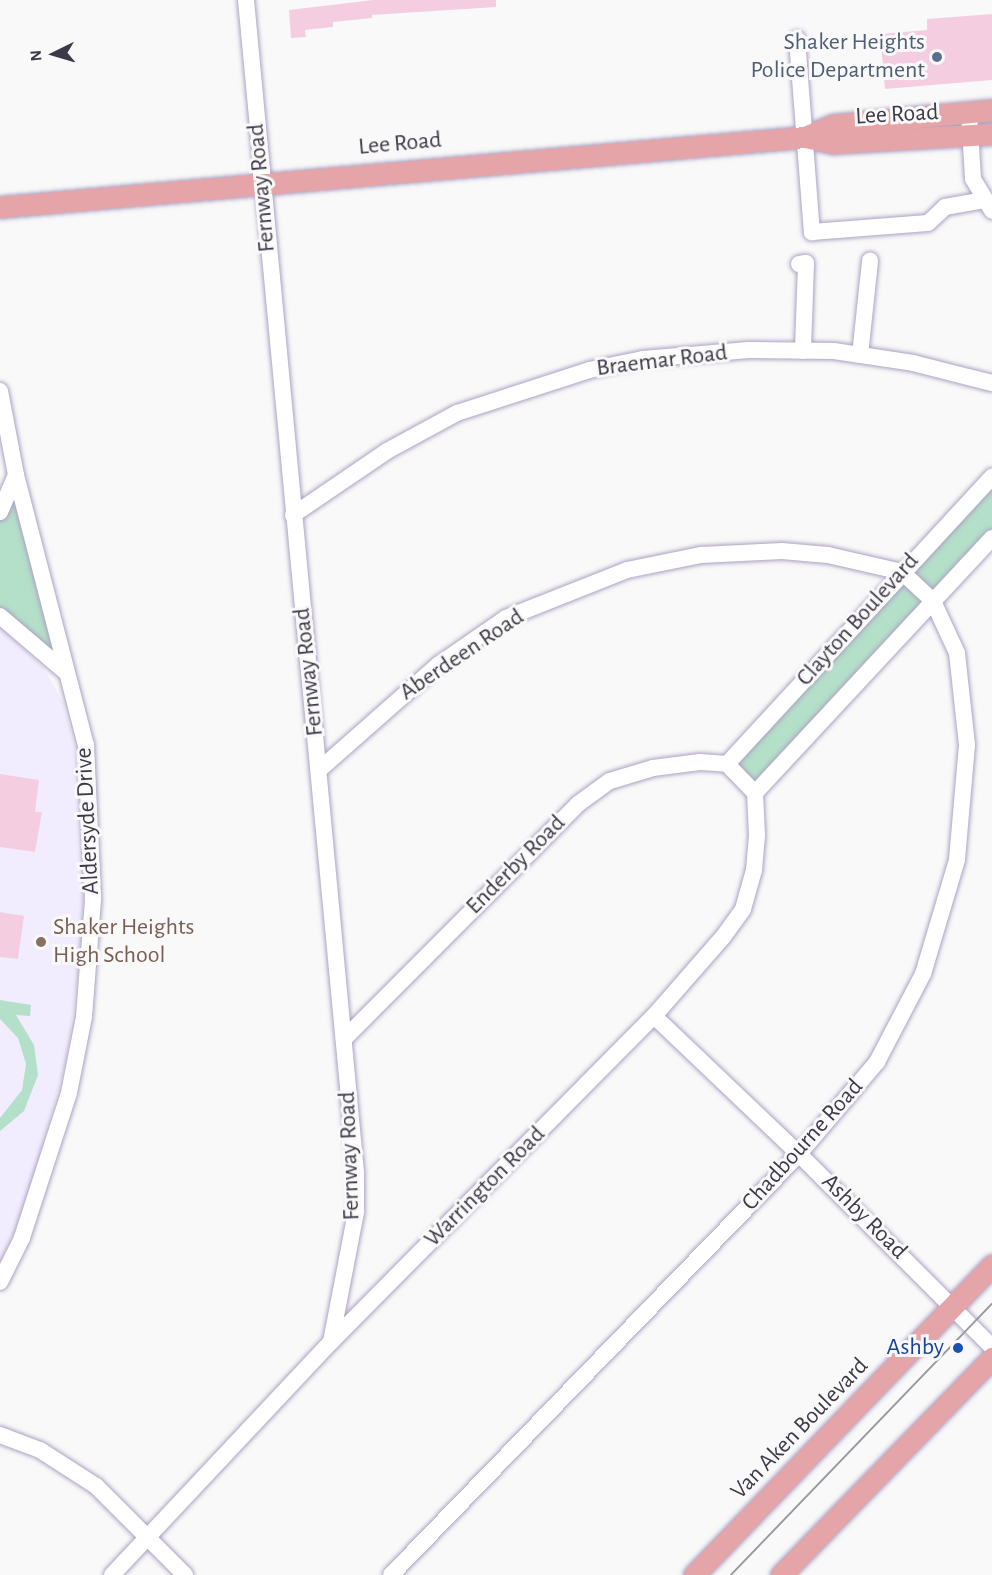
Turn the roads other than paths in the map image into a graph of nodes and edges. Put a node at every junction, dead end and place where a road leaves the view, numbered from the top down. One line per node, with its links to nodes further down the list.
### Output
1 (246, 0): 8 (street, Fernway Road)
2 (797, 39): 7 (street)
3 (992, 111): 4 (main road, Lee Road)
4 (969, 113): 6 (street); 7 (main road, Lee Road)
5 (992, 134): 6 (main road, Lee Road)
6 (970, 136): 7 (main road, Lee Road); 9 (street)
7 (805, 137): 8 (main road, Lee Road); 9 (street)
8 (262, 183): 10 (main road, Lee Road); 20 (street, Fernway Road)
9 (987, 196)
10 (0, 207)
11 (874, 261): 14 (street)
12 (799, 264): 13 (street)
13 (803, 351): 14 (street, Braemar Road); 20 (street, Braemar Road)
14 (860, 355): 15 (street, Braemar Road)
15 (992, 383)
16 (0, 391): 17 (street, Aldersyde Drive)
17 (16, 475): 19 (street); 25 (street, Aldersyde Drive)
18 (992, 477): 22 (street, Clayton Boulevard)
19 (0, 512)
20 (293, 515): 27 (street, Fernway Road)
21 (992, 538): 23 (street, Clayton Boulevard)
22 (902, 572): 23 (street); 26 (street, Clayton Boulevard); 27 (street, Aberdeen Road)
23 (933, 601): 28 (street, Clayton Boulevard); 31 (street, Chadbourne Road)
24 (0, 616): 25 (street)
25 (67, 673): 33 (street, Aldersyde Drive)
26 (727, 764): 28 (street); 30 (street, Enderby Road)
27 (319, 770): 30 (street, Fernway Road)
28 (755, 793): 29 (street, Warrington Road)
29 (654, 1016): 31 (street, Ashby Road); 35 (street, Warrington Road)
30 (344, 1039): 35 (street, Fernway Road)
31 (799, 1154): 34 (street, Ashby Road); 42 (street, Chadbourne Road)
32 (992, 1265): 34 (main road, Van Aken Boulevard)
33 (0, 1282)
34 (954, 1306): 36 (street, Ashby Road); 43 (main road, Van Aken Boulevard)
35 (331, 1342): 39 (street, Warrington Road)
36 (992, 1347)
37 (992, 1359): 44 (main road)
38 (0, 1435): 39 (street)
39 (150, 1536): 40 (street, Warrington Road); 41 (street)
40 (111, 1575)
41 (186, 1575)
42 (391, 1575)
43 (694, 1575)
44 (781, 1575)

